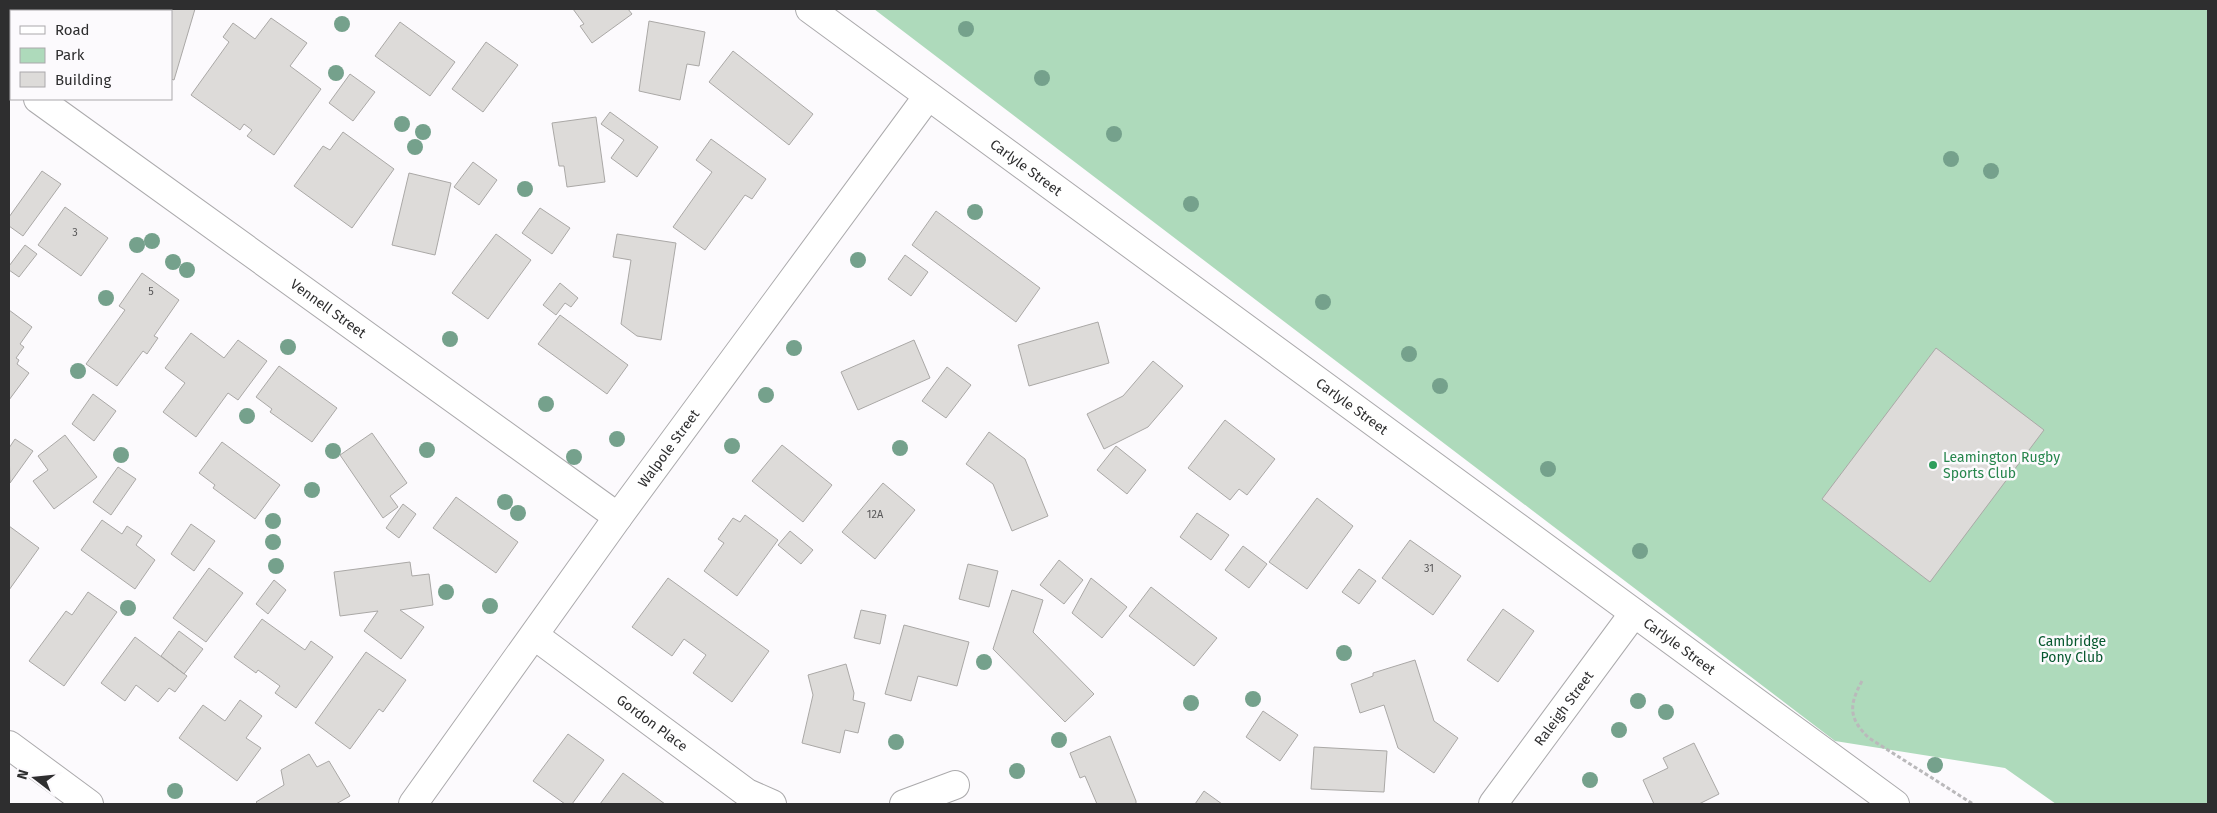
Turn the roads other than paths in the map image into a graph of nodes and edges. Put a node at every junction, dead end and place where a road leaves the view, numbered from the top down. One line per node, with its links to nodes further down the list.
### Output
1 (810, 9): 2 (street, Carlyle Street)
2 (928, 96): 4 (street, Walpole Street); 5 (street, Carlyle Street)
3 (39, 100): 4 (street, Vennell Street)
4 (618, 517): 6 (street, Walpole Street)
5 (1634, 613): 13 (street, Raleigh Street); 14 (street, Carlyle Street)
6 (535, 636): 10 (street, Walpole Street); 11 (street, Gordon Place)
7 (9, 745): 9 (street)
8 (955, 785): 12 (street)
9 (89, 804)
10 (414, 804)
11 (772, 804)
12 (904, 804)
13 (1493, 804)
14 (1895, 804)

